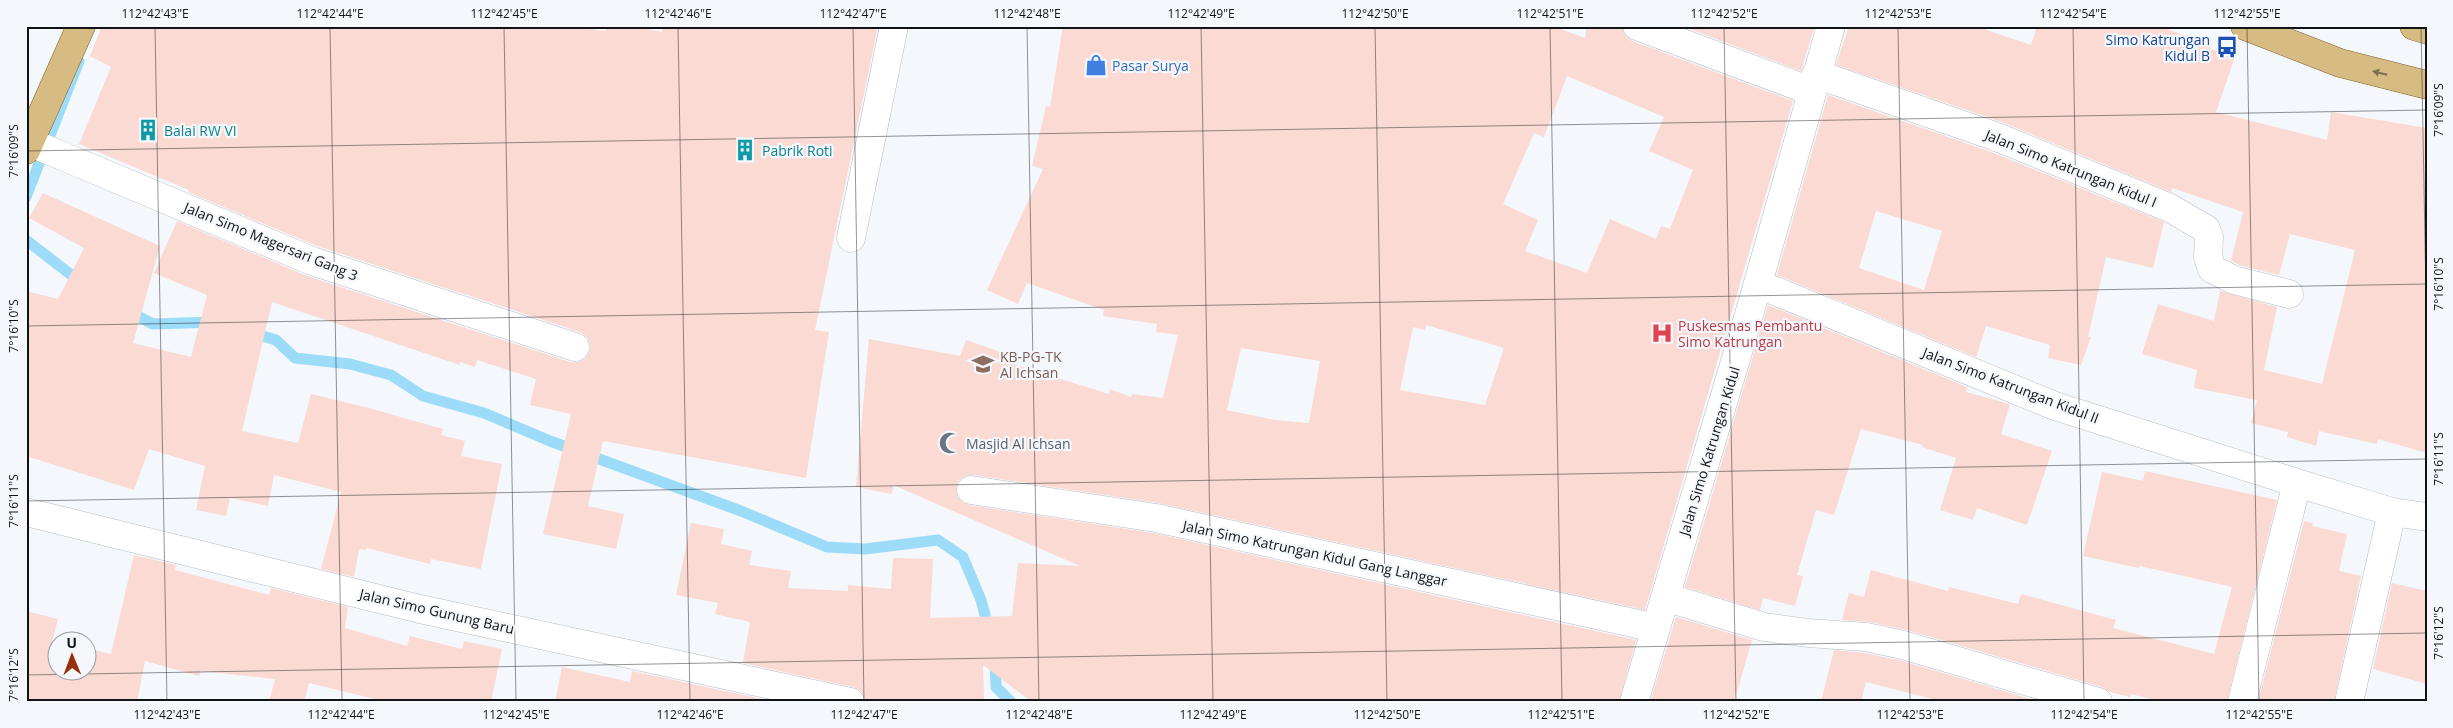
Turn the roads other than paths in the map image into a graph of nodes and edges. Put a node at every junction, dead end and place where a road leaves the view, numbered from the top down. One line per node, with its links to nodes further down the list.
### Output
1 (81, 26): 10 (main road)
2 (894, 26): 11 (street)
3 (1637, 26): 8 (street)
4 (1831, 26): 8 (street, Jalan Simo Katrungan Kidul)
5 (2245, 26): 9 (main road, one-way to 5)
6 (2414, 26): 7 (main road)
7 (2427, 30)
8 (1814, 82): 12 (street, Jalan Simo Katrungan Kidul); 13 (street, Jalan Simo Katrungan Kidul I)
9 (2427, 85)
10 (38, 148): 14 (street, Jalan Simo Magersari Gang 3)
11 (851, 238)
12 (1758, 284): 15 (street, Jalan Simo Katrungan Kidul II); 20 (street, Jalan Simo Katrungan Kidul)
13 (2289, 294)
14 (575, 347)
15 (2297, 483): 18 (street, Jalan Simo Katrungan Kidul II); 25 (street)
16 (971, 490): 21 (street, Jalan Simo Katrungan Kidul Gang Langgar)
17 (26, 512): 22 (street, Jalan Simo Gunung Baru)
18 (2392, 512): 19 (street, Jalan Simo Katrungan Kidul II); 26 (street)
19 (2427, 517)
20 (1665, 598): 21 (street, Jalan Simo Katrungan Kidul); 24 (street)
21 (1656, 628): 23 (street, Jalan Simo Katrungan Kidul)
22 (850, 702)
23 (1634, 702)
24 (2098, 702)
25 (2242, 702)
26 (2349, 702)

